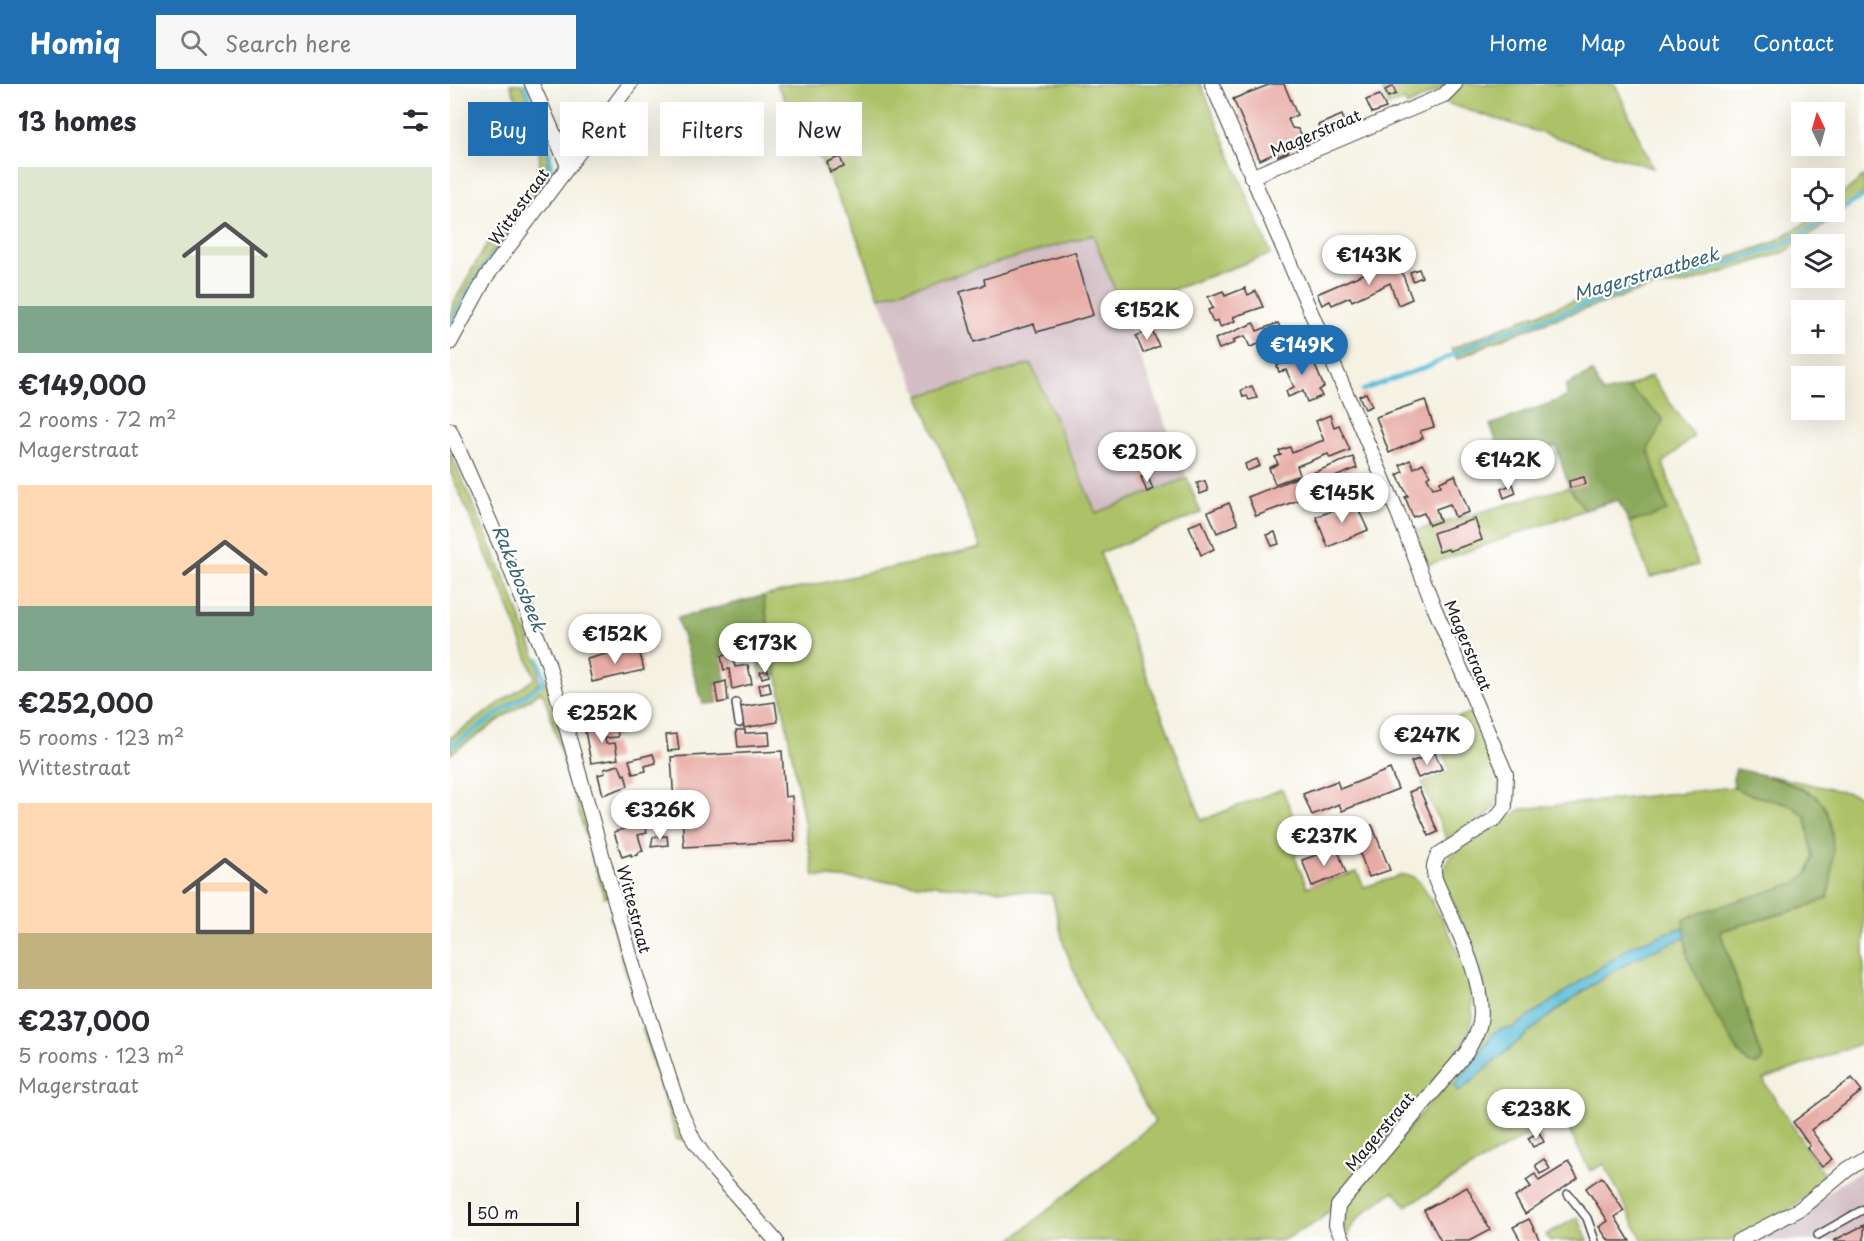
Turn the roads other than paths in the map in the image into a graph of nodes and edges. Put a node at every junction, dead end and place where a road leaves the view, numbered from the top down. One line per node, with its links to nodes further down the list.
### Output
1 (532, 84): 5 (street, Wittestraat)
2 (630, 84): 5 (street)
3 (1212, 84): 6 (street, Magerstraat)
4 (1455, 84): 6 (street, Magerstraat)
5 (568, 166): 7 (street, Wittestraat)
6 (1251, 177): 16 (street, Magerstraat)
7 (450, 343)
8 (450, 430): 15 (street, Wittestraat)
9 (736, 703): 10 (lane)
10 (739, 723)
11 (1864, 1159): 18 (street)
12 (1568, 1194): 17 (lane)
13 (1864, 1209): 14 (lane)
14 (1818, 1235)
15 (776, 1241)
16 (1344, 1241)
17 (1595, 1241)
18 (1738, 1241)

